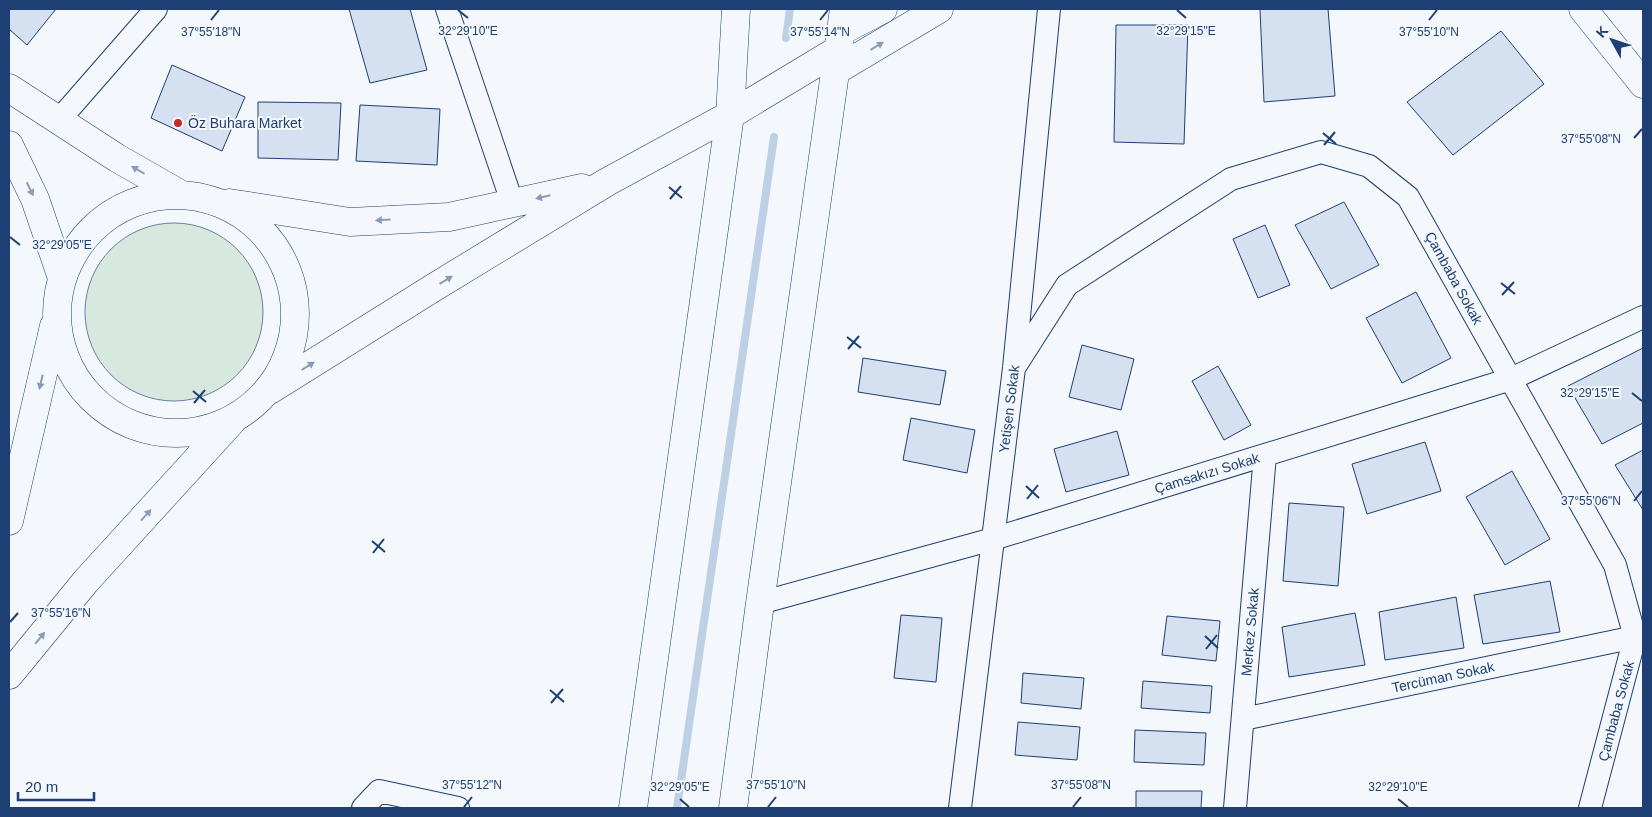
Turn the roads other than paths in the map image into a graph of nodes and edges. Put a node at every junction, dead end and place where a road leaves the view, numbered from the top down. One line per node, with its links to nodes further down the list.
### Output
1 (156, 9): 12 (street)
2 (447, 9): 17 (street)
3 (736, 9): 11 (street)
4 (883, 9): 8 (street)
5 (939, 9): 8 (street, one-way to 5)
6 (1049, 9): 21 (street, Yetişen Sokak)
7 (1583, 9): 9 (street)
8 (840, 40): 11 (street); 28 (street)
9 (1643, 84)
10 (9, 88): 12 (street)
11 (730, 115): 14 (street); 34 (street)
12 (59, 120): 15 (street, one-way to 12)
13 (9, 146): 18 (street, one-way to 18)
14 (608, 182): 17 (street, one-way to 17); 23 (street, one-way to 14)
15 (180, 194): 16 (street); 18 (street)
16 (218, 202): 17 (street, one-way to 16); 23 (street)
17 (513, 205)
18 (62, 278): 19 (street)
19 (56, 317): 24 (street); 26 (street, one-way to 26)
20 (1643, 317): 22 (street, Çamsakızı Sokak)
21 (1014, 368): 22 (street, Çambaba Sokak); 27 (street, Yetişen Sokak)
22 (1510, 379): 25 (street, Çamsakızı Sokak); 29 (street, Çambaba Sokak)
23 (267, 392): 24 (street)
24 (238, 415): 30 (street, one-way to 24)
25 (1265, 455): 27 (street, Çamsakızı Sokak); 31 (street, Merkez Sokak)
26 (9, 521)
27 (993, 539): 28 (street, Çamsakızı Sokak); 36 (street, Yetişen Sokak)
28 (760, 603): 35 (street)
29 (1639, 636): 31 (street, Tercüman Sokak); 38 (street, Çambaba Sokak)
30 (9, 675)
31 (1243, 719): 37 (street, Merkez Sokak)
32 (363, 808): 33 (street)
33 (458, 808)
34 (633, 808)
35 (733, 808)
36 (960, 808)
37 (1235, 808)
38 (1590, 808)

